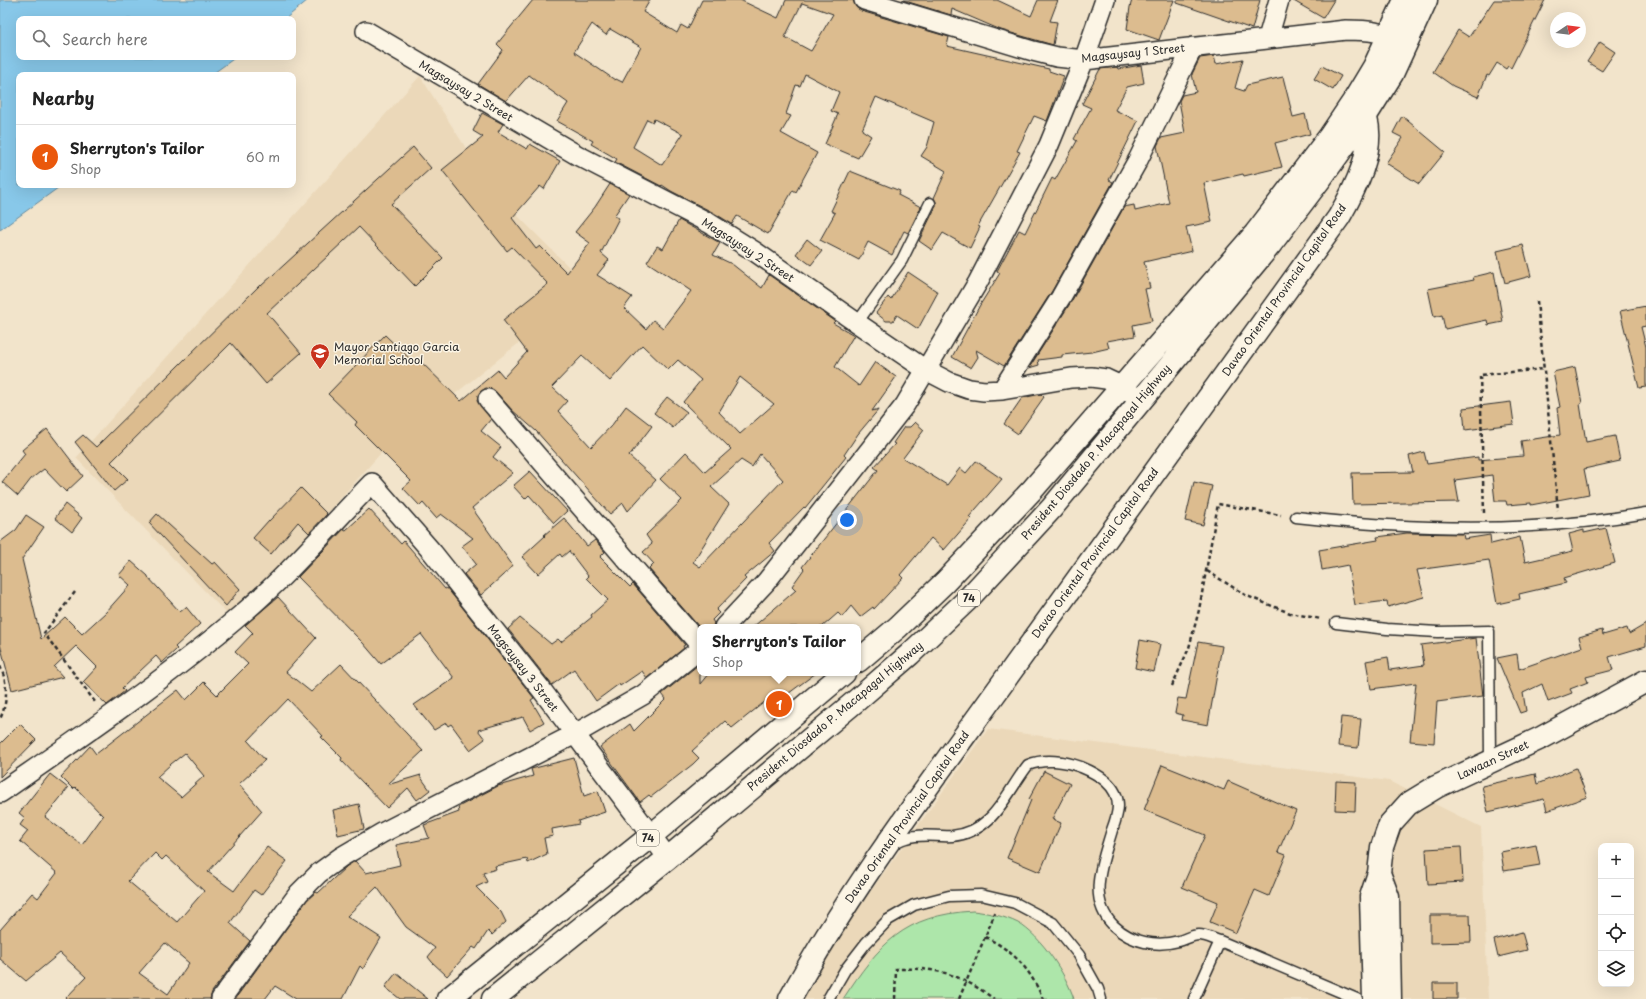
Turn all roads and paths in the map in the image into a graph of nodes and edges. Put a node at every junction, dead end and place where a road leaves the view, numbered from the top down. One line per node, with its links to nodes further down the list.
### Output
1 (864, 0): 10 (street, Magsaysay 1 Street)
2 (1105, 0): 10 (street)
3 (1279, 0): 7 (street)
4 (1405, 0): 8 (main road, 74)
5 (1426, 0): 8 (main road, 74)
6 (366, 31): 14 (street, Magsaysay 2 Street)
7 (1268, 38): 8 (street, Magsaysay 1 Street); 9 (street, Magsaysay 1 Street)
8 (1397, 40): 11 (main road, 74)
9 (1193, 47): 10 (street, Magsaysay 1 Street); 18 (street)
10 (1084, 60): 16 (street)
11 (1365, 99): 17 (main road, President Diosdado P. Macapagal Highway / 74); 20 (main road, President Diosdado P. Macapagal Highway / 74); 42 (main road, Davao Oriental Provincial Capitol Road)
12 (930, 203): 14 (lane)
13 (1538, 301): 15 (path)
14 (857, 323): 16 (street, Magsaysay 2 Street)
15 (1544, 369): 23 (path); 24 (path)
16 (926, 370): 18 (street, Magsaysay 2 Street); 28 (street)
17 (1121, 386): 18 (street, Magsaysay 2 Street); 20 (street, Magsaysay 2 Street); 31 (main road, President Diosdado P. Macapagal Highway / 74)
18 (1002, 390)
19 (488, 399): 29 (street)
20 (1141, 400): 43 (main road, President Diosdado P. Macapagal Highway / 74)
21 (1646, 513): 23 (lane)
22 (1296, 517): 24 (lane); 25 (path)
23 (1559, 524): 24 (lane)
24 (1485, 528)
25 (1207, 571): 27 (path); 35 (path)
26 (75, 592): 36 (path)
27 (1336, 623): 39 (lane)
28 (727, 624)
29 (697, 642)
30 (697, 652): 38 (street)
31 (861, 658)
32 (0, 666): 37 (path)
33 (840, 676): 41 (main road, 74)
34 (1646, 681): 39 (main road, Lawaan Street)
35 (1172, 686)
36 (108, 718): 38 (street, Magsaysay 3 Street); 40 (street)
37 (0, 719)
38 (575, 734): 41 (street, Magsaysay 3 Street); 49 (street)
39 (1490, 761): 44 (main road, Lawaan Street)
40 (0, 792)
41 (652, 835): 43 (street, Magsaysay 3 Street); 50 (main road, 74)
42 (886, 846): 47 (lane); 52 (main road, Davao Oriental Provincial Capitol Road)
43 (668, 858): 51 (main road, President Diosdado P. Macapagal Highway / 74)
44 (1379, 873): 61 (main road); 62 (main road)
45 (1000, 899): 46 (path); 53 (lane); 58 (lane)
46 (985, 937): 48 (path); 57 (path)
47 (1220, 941): 59 (lane); 60 (lane)
48 (966, 982): 54 (path); 55 (path); 56 (path)
49 (221, 999)
50 (448, 999)
51 (493, 999)
52 (790, 999)
53 (828, 999)
54 (895, 999)
55 (959, 999)
56 (994, 999)
57 (1043, 999)
58 (1101, 999)
59 (1194, 999)
60 (1357, 999)
61 (1374, 999)
62 (1390, 999)

